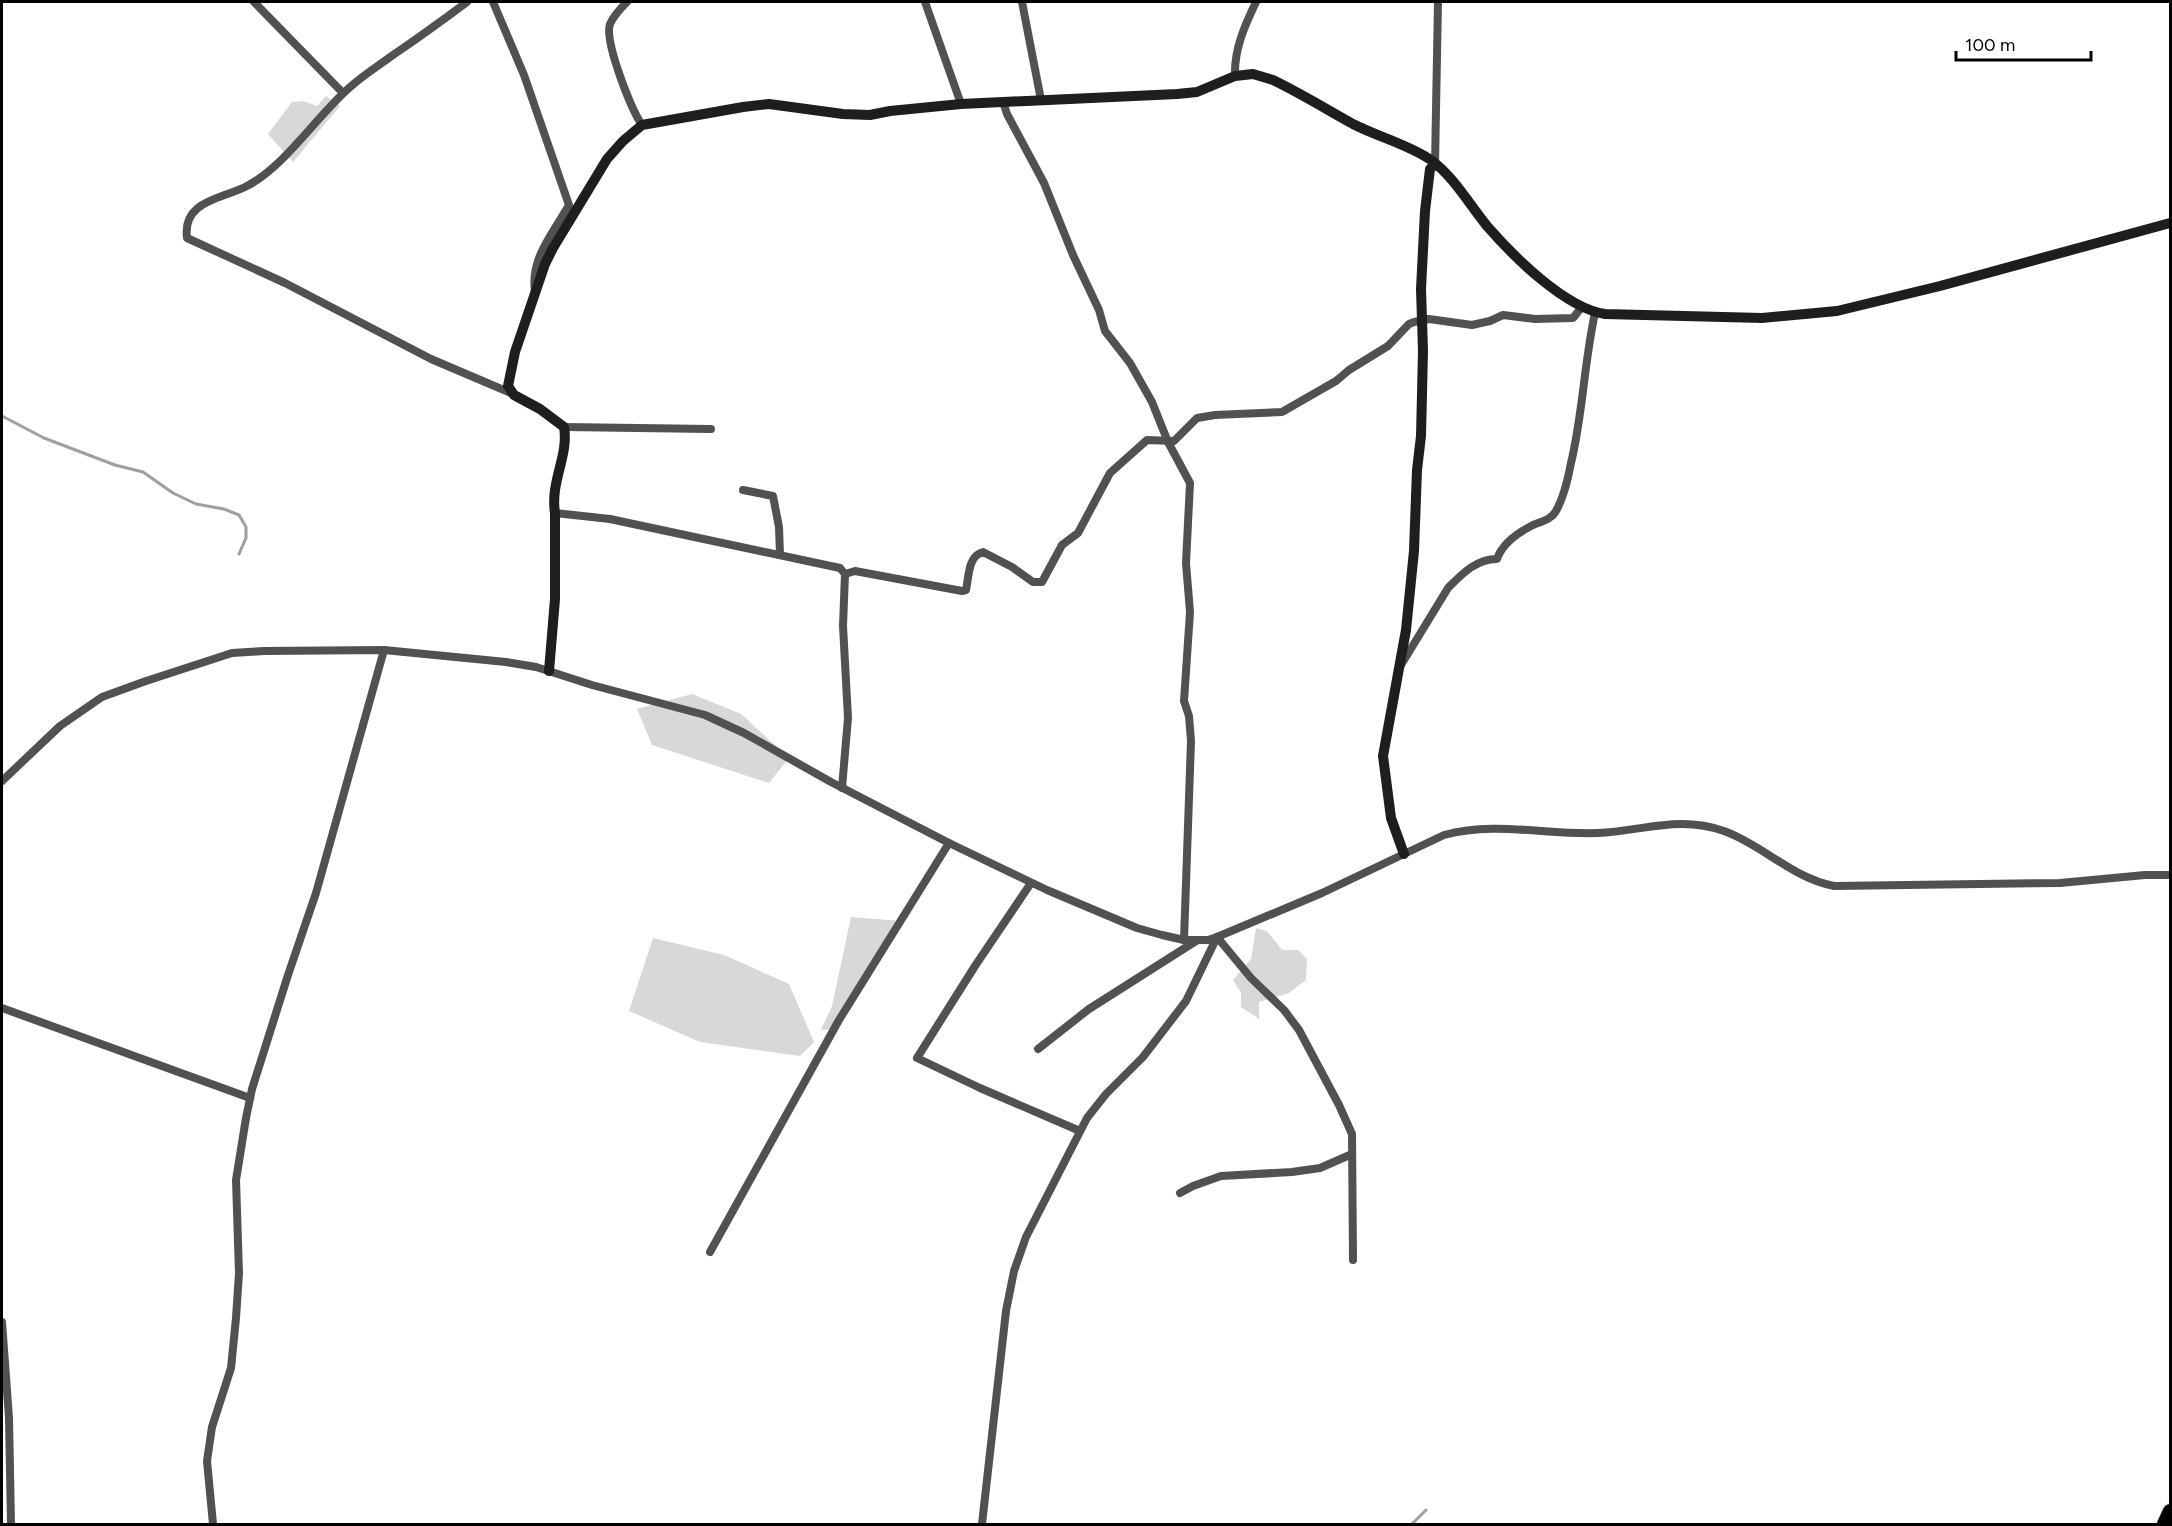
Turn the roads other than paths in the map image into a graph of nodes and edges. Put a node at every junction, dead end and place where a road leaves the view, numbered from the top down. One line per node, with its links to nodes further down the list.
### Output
1 (254, 2): 10 (street)
2 (468, 2): 10 (street)
3 (493, 2): 17 (street)
4 (627, 2): 14 (street)
5 (926, 2): 13 (street)
6 (1022, 2): 11 (street)
7 (1256, 2): 9 (street)
8 (1438, 2): 15 (street)
9 (1234, 76): 11 (street); 15 (street)
10 (343, 93): 21 (street)
11 (1041, 100): 12 (street)
12 (1003, 102): 13 (street); 24 (street)
13 (962, 104): 14 (street)
14 (642, 125): 17 (street)
15 (1435, 164): 18 (street); 20 (street)
16 (2170, 222): 19 (street)
17 (535, 292): 21 (street)
18 (1581, 308): 19 (street); 20 (street)
19 (1594, 313): 30 (street)
20 (1421, 321): 24 (street); 30 (street)
21 (514, 394): 22 (street)
22 (564, 427): 23 (street); 26 (street)
23 (711, 429)
24 (1168, 442): 28 (street); 39 (street)
25 (743, 490): 27 (street)
26 (555, 513): 27 (street); 31 (street)
27 (780, 555): 28 (street)
28 (845, 574): 33 (street)
29 (384, 650): 31 (street); 32 (street); 43 (street)
30 (1398, 668): 35 (street)
31 (549, 671): 33 (street)
32 (2, 781)
33 (842, 788): 34 (street)
34 (949, 843): 37 (street); 47 (street)
35 (1404, 854): 36 (street); 38 (street)
36 (2170, 875)
37 (1031, 883): 39 (street); 44 (street)
38 (1217, 937): 40 (street); 44 (street); 45 (street)
39 (1184, 940): 40 (street)
40 (1197, 940): 42 (street)
41 (2, 1008): 43 (street)
42 (1038, 1049)
43 (250, 1098): 52 (street)
44 (1080, 1131): 53 (street)
45 (1352, 1154): 46 (street); 48 (street)
46 (1180, 1194)
47 (710, 1252)
48 (1353, 1260)
49 (2, 1322): 51 (street)
50 (2170, 1510): 54 (highway)
51 (11, 1524)
52 (213, 1524)
53 (982, 1524)
54 (2164, 1524)

